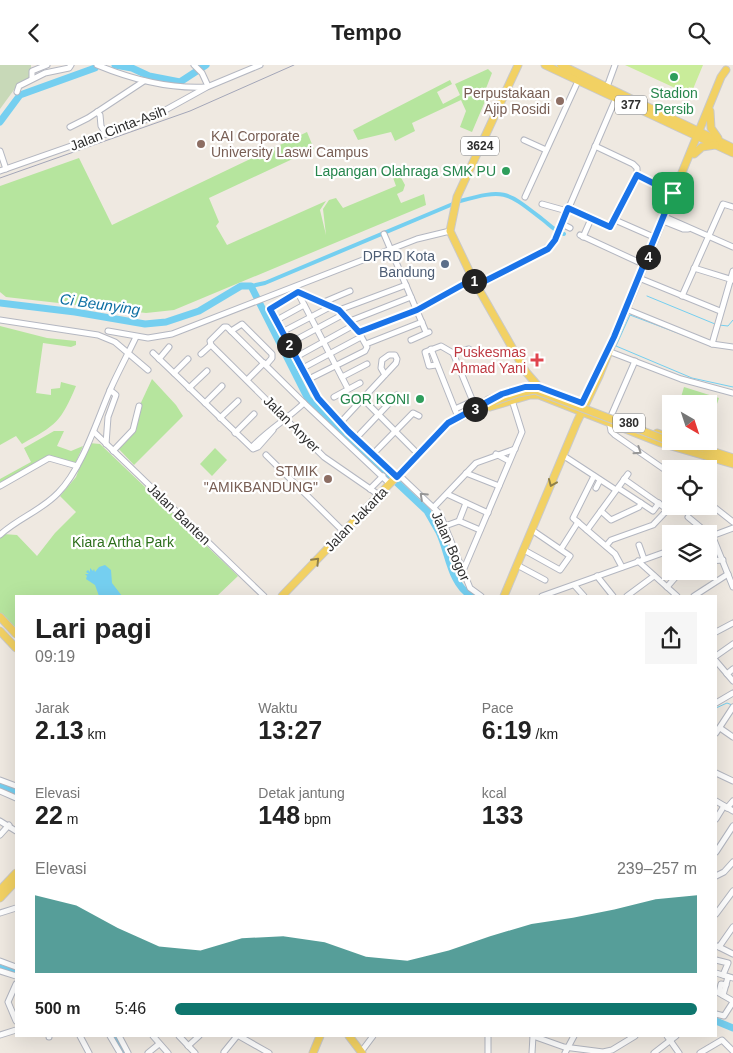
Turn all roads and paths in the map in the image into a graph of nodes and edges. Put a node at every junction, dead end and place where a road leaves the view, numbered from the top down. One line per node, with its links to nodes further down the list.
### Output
1 (47, 65): 13 (street)
2 (71, 65): 13 (street)
3 (97, 65): 14 (street)
4 (260, 65): 10 (street, Jalan Cinta-Asih)
5 (514, 65): 19 (main road, 3624)
6 (518, 65): 19 (main road, 3624)
7 (546, 65): 15 (main road, 377)
8 (561, 65): 17 (main road, 377)
9 (615, 65): 17 (street)
10 (253, 66): 16 (street, Jalan Cinta-Asih)
11 (727, 67): 21 (main road); 23 (main road)
12 (197, 69): 16 (street)
13 (32, 78): 18 (street)
14 (144, 81): 16 (street); 22 (street)
15 (578, 81): 20 (main road, 377); 32 (street)
16 (208, 87): 27 (street, Jalan Cinta-Asih)
17 (607, 87): 25 (main road, 377)
18 (17, 90)
19 (504, 92): 49 (main road, 3624)
20 (616, 98): 25 (main road, 377); 30 (street)
21 (710, 111): 26 (main road); 29 (main road)
22 (96, 112): 24 (street); 27 (street)
23 (704, 118): 25 (main road); 26 (main road)
24 (70, 127)
25 (686, 127): 26 (main road, 377); 34 (main road)
26 (700, 133): 29 (main road); 34 (main road)
27 (106, 134): 36 (street, Jalan Cinta-Asih)
28 (524, 140): 32 (street)
29 (718, 143): 31 (main road); 34 (main road); 35 (main road)
30 (595, 146): 37 (street); 43 (street)
31 (733, 148)
32 (546, 150): 39 (street)
33 (0, 151): 36 (street)
34 (692, 153): 38 (main road); 41 (main road)
35 (733, 153)
36 (3, 170)
37 (637, 175): 38 (street); 46 (street)
38 (673, 193): 41 (main road)
39 (525, 197)
40 (542, 204): 43 (street)
41 (670, 205): 45 (main road)
42 (733, 207): 51 (street)
43 (567, 210): 44 (street); 47 (street)
44 (591, 219): 46 (street); 55 (street)
45 (664, 219): 51 (street); 52 (main road)
46 (615, 220): 52 (street)
47 (561, 226): 48 (street); 60 (street)
48 (570, 228)
49 (450, 231): 54 (street); 60 (main road)
50 (384, 234): 54 (street)
51 (707, 237): 53 (street); 56 (street)
52 (656, 238): 55 (main road)
53 (733, 247)
54 (391, 250): 61 (street); 62 (street)
55 (645, 265): 58 (main road)
56 (694, 268): 59 (street); 64 (street)
57 (733, 271): 59 (street)
58 (639, 279): 64 (street); 69 (main road)
59 (731, 279): 72 (street)
60 (475, 282): 71 (street); 111 (main road)
61 (406, 285): 65 (street); 70 (street)
62 (296, 290): 66 (street); 67 (street); 76 (street); 84 (street)
63 (350, 291): 66 (street)
64 (682, 296): 72 (street)
65 (411, 297): 71 (street); 78 (street)
66 (324, 302): 68 (street)
67 (304, 305): 74 (street); 76 (street)
68 (332, 306): 70 (street); 74 (street)
69 (626, 309): 89 (street); 94 (main road)
70 (339, 310): 73 (street)
71 (417, 310): 77 (street); 83 (street)
72 (720, 311): 89 (street)
73 (344, 314): 78 (street); 79 (street)
74 (311, 317): 79 (street); 82 (street)
75 (0, 320): 95 (street)
76 (275, 321): 82 (street)
77 (422, 322): 85 (street); 88 (street)
78 (352, 323): 83 (street); 86 (street)
79 (317, 329): 86 (street); 87 (street)
80 (108, 331): 84 (street)
81 (231, 331): 90 (street); 104 (street); 104 (street)
82 (282, 332): 87 (street)
83 (360, 335): 88 (street); 99 (street)
84 (136, 337): 95 (street)
85 (411, 339)
86 (324, 342): 99 (street); 100 (street)
87 (288, 344): 100 (street)
88 (366, 344): 106 (street)
89 (712, 344): 92 (street)
90 (211, 345): 98 (street); 114 (street, Jalan Anyer)
91 (169, 347): 101 (street)
92 (733, 347)
93 (469, 349): 97 (street)
94 (608, 350): 103 (street); 132 (main road)
95 (127, 352): 108 (street); 122 (street)
96 (153, 353): 101 (street)
97 (453, 353): 129 (street); 135 (street)
98 (201, 354)
99 (330, 354): 106 (street); 107 (street)
100 (296, 357): 107 (street)
101 (159, 359): 110 (street)
102 (188, 359): 110 (street)
103 (635, 361): 123 (street); 140 (street)
104 (265, 364): 114 (street); 131 (street)
105 (367, 364): 113 (street)
106 (336, 366): 113 (street); 115 (street)
107 (301, 369): 115 (street)
108 (148, 370)
109 (207, 371): 120 (street)
110 (174, 373): 120 (street)
111 (526, 373): 118 (main road); 119 (main road)
112 (385, 375): 126 (street)
113 (342, 377): 121 (street)
114 (247, 380): 143 (street, Jalan Anyer)
115 (307, 381): 169 (street)
116 (360, 383): 121 (street)
117 (222, 386): 130 (street)
118 (525, 387): 119 (main road, Jalan Jakarta); 134 (main road, Jalan Jakarta)
119 (539, 387): 132 (main road, Jalan Jakarta)
120 (189, 388): 130 (street)
121 (348, 389): 125 (street)
122 (110, 390): 147 (street); 152 (street)
123 (733, 393)
124 (397, 395): 138 (street)
125 (334, 397)
126 (363, 399): 138 (street); 144 (street)
127 (512, 400): 134 (main road, Jalan Jakarta); 136 (main road, Jalan Jakarta); 153 (street)
128 (238, 401): 142 (street)
129 (473, 401): 134 (street); 135 (street)
130 (205, 403): 142 (street)
131 (304, 403): 143 (street); 167 (street)
132 (586, 405): 136 (main road); 140 (main road, 380)
133 (139, 406): 155 (street)
134 (478, 408): 141 (main road, Jalan Jakarta); 151 (main road, Jalan Jakarta, bridge)
135 (455, 409): 141 (street)
136 (583, 413): 145 (main road, 380); 160 (main road)
137 (254, 414): 148 (street)
138 (378, 415): 146 (street); 149 (street)
139 (419, 416): 146 (street)
140 (611, 416): 150 (main road, 380)
141 (458, 417): 158 (main road, Jalan Jakarta)
142 (220, 418): 148 (street)
143 (287, 419): 148 (street); 174 (street, Jalan Anyer)
144 (342, 421)
145 (610, 425): 163 (main road, 380); 165 (street, one-way to 165)
146 (395, 431): 156 (street); 158 (street)
147 (94, 432): 152 (street, Jalan Banten); 164 (street)
148 (235, 433)
149 (360, 435)
150 (662, 437)
151 (662, 437)
152 (106, 444): 155 (street, Jalan Banten)
153 (515, 449): 159 (street); 162 (street)
154 (706, 450): 161 (main road)
155 (113, 451): 220 (street, Jalan Banten)
156 (375, 452)
157 (266, 455): 197 (street)
158 (418, 455): 169 (main road, Jalan Jakarta)
159 (496, 455): 162 (street); 166 (street)
160 (564, 456): 168 (street); 196 (main road, one-way to 196)
161 (733, 459)
162 (509, 461): 172 (street)
163 (733, 464)
164 (77, 467): 171 (street); 198 (street)
165 (662, 467)
166 (466, 473): 172 (street); 176 (street)
167 (383, 476): 169 (street); 174 (street)
168 (594, 476): 170 (street); 189 (street)
169 (394, 479): 177 (main road, Jalan Jakarta); 182 (street, Jalan Bogor, one-way to 169)
170 (600, 480): 173 (street); 175 (street)
171 (0, 486)
172 (499, 486): 185 (street)
173 (596, 488)
174 (370, 489): 177 (street, Jalan Anyer)
175 (617, 489): 179 (street); 180 (street); 184 (street)
176 (447, 494): 178 (street); 182 (street)
177 (378, 495): 197 (main road, Jalan Jakarta)
178 (466, 503): 185 (street); 188 (street)
179 (641, 503): 180 (street); 184 (street)
180 (659, 503): 181 (street)
181 (662, 504)
182 (434, 507): 192 (street, Jalan Bogor)
183 (717, 510): 190 (street)
184 (601, 511): 194 (street)
185 (488, 513): 195 (street)
186 (663, 515): 201 (street)
187 (688, 517): 191 (street)
188 (459, 521): 192 (street); 195 (street)
189 (577, 521): 194 (street); 203 (street)
190 (733, 523)
191 (698, 525)
192 (445, 526): 211 (street, Jalan Bogor)
193 (733, 528): 199 (street)
194 (587, 530): 201 (street)
195 (480, 531): 211 (street)
196 (532, 531): 203 (street); 204 (main road)
197 (344, 532): 221 (main road, Jalan Jakarta, one-way to 197)
198 (1, 534)
199 (717, 534)
200 (639, 545): 206 (street)
201 (606, 546): 210 (street)
202 (717, 548): 208 (street)
203 (561, 549): 204 (street)
204 (524, 550): 209 (main road)
205 (662, 553): 206 (street)
206 (641, 560): 210 (street); 214 (street)
207 (717, 560): 208 (street)
208 (723, 560): 212 (street)
209 (517, 565): 215 (street); 223 (main road)
210 (622, 567): 213 (street)
211 (463, 571): 222 (street, Jalan Bogor)
212 (728, 574): 219 (street); 229 (street)
213 (598, 576): 217 (street); 226 (street)
214 (654, 576): 218 (street); 227 (street)
215 (545, 580)
216 (673, 580): 218 (street)
217 (575, 586): 224 (street); 225 (street)
218 (667, 587): 228 (street)
219 (733, 587)
220 (263, 595)
221 (283, 595)
222 (480, 595)
223 (504, 595)
224 (545, 595)
225 (583, 595)
226 (612, 595)
227 (628, 595)
228 (676, 595)
229 (696, 595)
230 (0, 617): 234 (main road)
231 (733, 623): 233 (street)
232 (1, 628): 234 (main road)
233 (717, 630)
234 (14, 639)
235 (733, 644): 236 (street)
236 (717, 655)
237 (717, 662): 239 (street)
238 (733, 669): 239 (street)
239 (727, 674): 240 (street)
240 (733, 681)
241 (733, 693): 242 (street)
242 (717, 702)
243 (733, 707): 244 (street)
244 (718, 731): 245 (street)
245 (733, 737)
246 (717, 773): 248 (street)
247 (0, 780): 249 (street)
248 (733, 781)
249 (15, 786)
250 (0, 791): 251 (street)
251 (15, 798)
252 (733, 801): 254 (street)
253 (717, 802): 254 (street)
254 (726, 807): 255 (street); 256 (street)
255 (733, 811)
256 (717, 818)
257 (0, 821): 258 (street)
258 (9, 825): 260 (street); 261 (street)
259 (733, 826): 262 (street)
260 (15, 830)
261 (0, 835)
262 (718, 848)
263 (733, 862): 265 (street)
264 (15, 874): 267 (main road)
265 (717, 876)
266 (15, 882): 269 (main road)
267 (0, 890)
268 (733, 891): 272 (street)
269 (0, 898)
270 (15, 908): 271 (street)
271 (0, 913)
272 (717, 913)
273 (733, 927): 274 (street)
274 (719, 947): 275 (street)
275 (733, 954)
276 (717, 960): 281 (street)
277 (0, 961): 278 (street)
278 (15, 967)
279 (0, 971): 280 (street)
280 (15, 976)
281 (728, 977): 283 (street)
282 (15, 985): 287 (street)
283 (723, 995): 284 (street); 285 (street)
284 (717, 997)
285 (733, 1001): 286 (street)
286 (717, 1014)
287 (15, 1019)
288 (15, 1030): 289 (street)
289 (0, 1035)
290 (81, 1037): 315 (street)
291 (111, 1037): 311 (street)
292 (119, 1037): 311 (street)
293 (154, 1037): 307 (street)
294 (180, 1037): 308 (street)
295 (198, 1037): 308 (street)
296 (241, 1037): 312 (street); 313 (street)
297 (316, 1037): 319 (main road)
298 (319, 1037): 319 (main road)
299 (350, 1037): 314 (main road)
300 (372, 1037): 314 (street)
301 (488, 1037): 320 (street)
302 (533, 1037): 321 (street)
303 (573, 1037): 309 (street)
304 (633, 1037): 309 (street)
305 (549, 1038): 309 (street)
306 (669, 1038): 322 (street); 323 (street)
307 (159, 1044): 316 (street); 317 (street)
308 (188, 1046): 318 (street)
309 (566, 1050)
310 (733, 1051): 324 (street)
311 (122, 1052)
312 (224, 1052)
313 (264, 1052)
314 (361, 1052)
315 (89, 1053)
316 (148, 1053)
317 (168, 1053)
318 (195, 1053)
319 (311, 1053)
320 (488, 1053)
321 (532, 1053)
322 (654, 1053)
323 (679, 1053)
324 (700, 1053)

